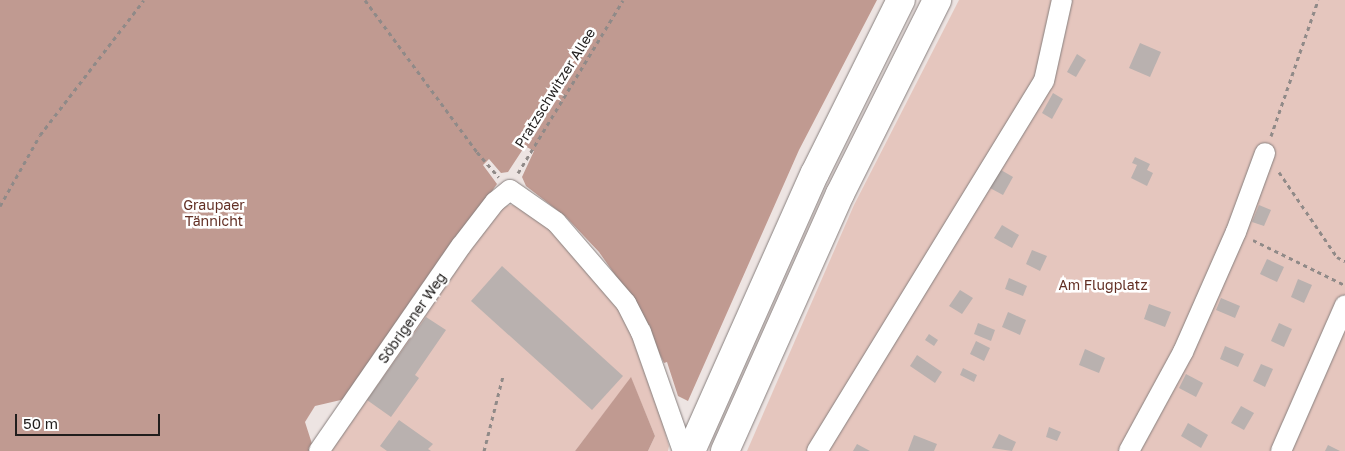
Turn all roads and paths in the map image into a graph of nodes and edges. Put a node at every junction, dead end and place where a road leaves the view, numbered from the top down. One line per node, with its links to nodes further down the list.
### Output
1 (144, 0): 10 (path)
2 (365, 0): 9 (path)
3 (623, 0): 9 (path, Pratzschwitzer Allee)
4 (901, 0): 19 (highway)
5 (937, 0): 20 (highway)
6 (1062, 0): 21 (street)
7 (1318, 0): 8 (path)
8 (1265, 153): 11 (street); 12 (path)
9 (510, 190): 16 (street, Söbrigener Weg); 18 (street)
10 (0, 206)
11 (1236, 232): 13 (path); 22 (street)
12 (1345, 261)
13 (1345, 284)
14 (1345, 305): 23 (street)
15 (503, 376): 17 (path)
16 (319, 451)
17 (484, 451)
18 (683, 451)
19 (690, 451)
20 (725, 451)
21 (817, 451)
22 (1129, 451)
23 (1281, 451)

